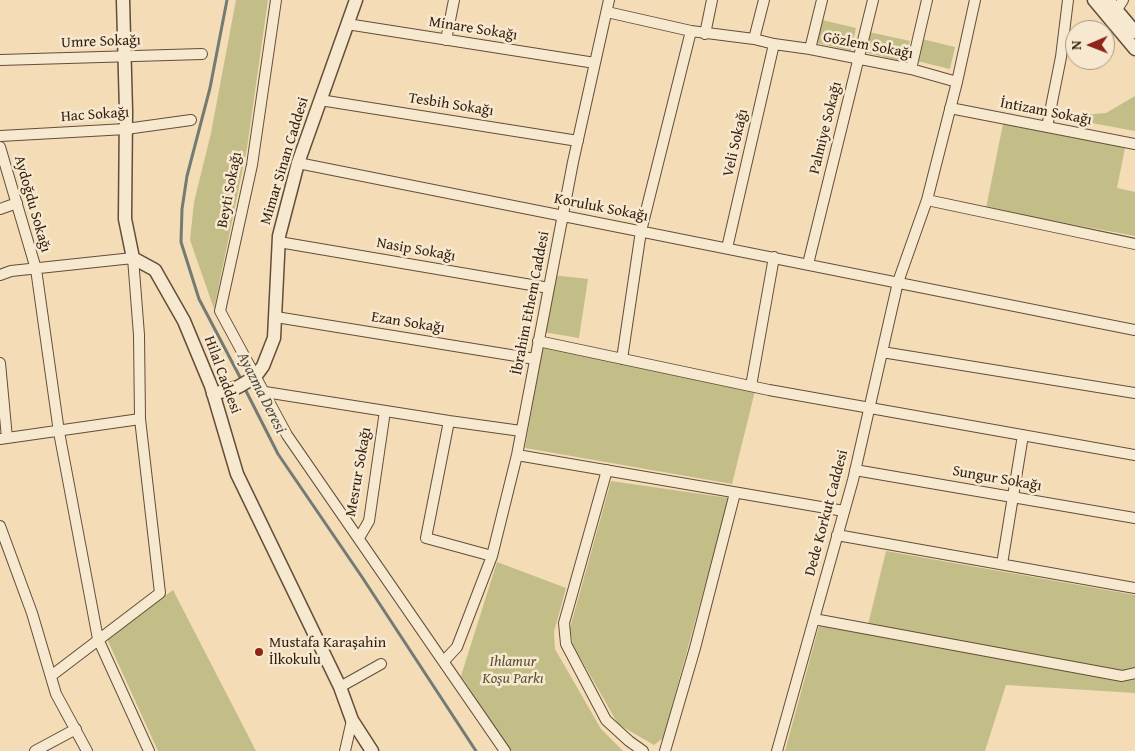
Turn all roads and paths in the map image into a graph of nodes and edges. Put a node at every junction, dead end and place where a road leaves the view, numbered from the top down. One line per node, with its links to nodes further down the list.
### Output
1 (123, 0): 27 (street)
2 (276, 0): 65 (street, Beyti Sokağı)
3 (356, 0): 17 (street, Mimar Sinan Caddesi)
4 (454, 0): 22 (street)
5 (609, 0): 16 (street, İbrahim Ethem Caddesi)
6 (712, 0): 20 (street)
7 (764, 0): 21 (street)
8 (822, 0): 24 (street)
9 (873, 0): 28 (street, Palmiye Sokağı)
10 (927, 0): 31 (street)
11 (975, 0): 32 (street)
12 (1068, 0): 36 (street)
13 (1094, 0): 15 (street)
14 (1108, 0): 15 (street)
15 (1117, 10): 19 (street); 25 (street)
16 (607, 12): 18 (street, Gözlem Sokağı); 30 (street, İbrahim Ethem Caddesi)
17 (347, 24): 22 (street, Minare Sokağı); 33 (street, Mimar Sinan Caddesi)
18 (690, 31): 20 (street, Gözlem Sokağı); 47 (street)
19 (1135, 32)
20 (705, 34): 21 (street, Gözlem Sokağı)
21 (754, 39): 23 (street, Gözlem Sokağı)
22 (446, 40): 30 (street, Minare Sokağı)
23 (774, 44): 24 (street, Gözlem Sokağı); 50 (street, Veli Sokağı)
24 (810, 49): 28 (street, Gözlem Sokağı)
25 (1135, 49)
26 (202, 54): 27 (street, Umre Sokağı)
27 (124, 56): 29 (street, Umre Sokağı); 37 (street)
28 (858, 59): 31 (street, Gözlem Sokağı); 53 (street, Palmiye Sokağı)
29 (0, 60)
30 (595, 63): 39 (street, İbrahim Ethem Caddesi)
31 (911, 69): 32 (street, Gözlem Sokağı)
32 (957, 82): 34 (street, Dede Korkut Caddesi)
33 (320, 100): 39 (street, Tesbih Sokağı); 42 (street, Mimar Sinan Caddesi)
34 (950, 108): 36 (street, İntizam Sokağı); 43 (street, Dede Korkut Caddesi)
35 (191, 120): 37 (street, Hac Sokağı)
36 (1046, 127): 40 (street, İntizam Sokağı)
37 (126, 129): 38 (street, Hac Sokağı); 52 (street)
38 (0, 136)
39 (578, 141): 46 (street, İbrahim Ethem Caddesi)
40 (1135, 144)
41 (0, 147): 44 (street, Aydoğdu Sokağı)
42 (298, 163): 46 (street, Koruluk Sokağı); 48 (street, Mimar Sinan Caddesi)
43 (927, 200): 49 (street); 56 (street, Dede Korkut Caddesi)
44 (17, 203): 45 (street); 54 (street, Aydoğdu Sokağı)
45 (0, 209)
46 (562, 216): 47 (street, Koruluk Sokağı); 57 (street, İbrahim Ethem Caddesi)
47 (641, 231): 50 (street, Koruluk Sokağı); 63 (street)
48 (279, 242): 57 (street, Nasip Sokağı); 58 (street, Mimar Sinan Caddesi)
49 (1135, 244)
50 (727, 248): 51 (street, Koruluk Sokağı)
51 (774, 257): 53 (street, Koruluk Sokağı); 66 (street)
52 (133, 258): 54 (street); 69 (street, Hilal Caddesi); 72 (street)
53 (808, 264): 56 (street, Koruluk Sokağı)
54 (36, 269): 55 (street); 75 (street, Aydoğdu Sokağı)
55 (0, 275)
56 (898, 282): 59 (street, Koruluk Sokağı); 61 (street, Dede Korkut Caddesi)
57 (549, 288): 60 (street, İbrahim Ethem Caddesi)
58 (276, 317): 62 (street, Ezan Sokağı); 65 (street, Mimar Sinan Caddesi)
59 (1135, 330)
60 (538, 341): 62 (street, İbrahim Ethem Caddesi); 63 (street)
61 (882, 352): 68 (street); 70 (street, Dede Korkut Caddesi)
62 (535, 359): 74 (street, İbrahim Ethem Caddesi)
63 (622, 359): 66 (street)
64 (0, 363): 77 (street)
65 (252, 379): 67 (street, Beyti Sokağı); 69 (street)
66 (751, 386): 70 (street)
67 (265, 392): 71 (street); 88 (street, Beyti Sokağı)
68 (1135, 393)
69 (213, 394): 98 (street, Hilal Caddesi)
70 (869, 407): 76 (street); 81 (street, Dede Korkut Caddesi)
71 (385, 411): 73 (street); 88 (street, Mesrur Sokağı)
72 (140, 420): 75 (street); 93 (street)
73 (450, 421): 74 (street); 89 (street)
74 (521, 431): 78 (street, İbrahim Ethem Caddesi)
75 (58, 432): 77 (street); 93 (street, Aydoğdu Sokağı)
76 (1022, 435): 79 (street); 83 (street)
77 (3, 439)
78 (517, 455): 80 (street); 89 (street, İbrahim Ethem Caddesi)
79 (1135, 455)
80 (607, 470): 82 (street); 107 (street)
81 (855, 470): 83 (street, Sungur Sokağı); 84 (street, Dede Korkut Caddesi)
82 (735, 493): 84 (street); 108 (street)
83 (1013, 497): 85 (street, Sungur Sokağı); 90 (street)
84 (844, 511): 87 (street, Dede Korkut Caddesi)
85 (1135, 518)
86 (0, 526): 97 (street)
87 (837, 535): 90 (street); 92 (street, Dede Korkut Caddesi)
88 (359, 538): 94 (street, Beyti Sokağı)
89 (492, 556): 94 (street, İbrahim Ethem Caddesi)
90 (1002, 564): 91 (street)
91 (1135, 588)
92 (814, 619): 96 (street); 109 (street, Dede Korkut Caddesi)
93 (98, 639): 97 (street); 103 (street, Aydoğdu Sokağı)
94 (444, 661): 106 (street, Beyti Sokağı)
95 (381, 664): 98 (street)
96 (1135, 673)
97 (51, 676): 100 (street)
98 (340, 687): 99 (street, Hilal Caddesi)
99 (352, 720): 104 (street); 105 (street, Hilal Caddesi)
100 (76, 729): 101 (street); 102 (street)
101 (35, 751)
102 (87, 751)
103 (148, 751)
104 (345, 751)
105 (372, 751)
106 (505, 751)
107 (643, 751)
108 (665, 751)
109 (777, 751)

